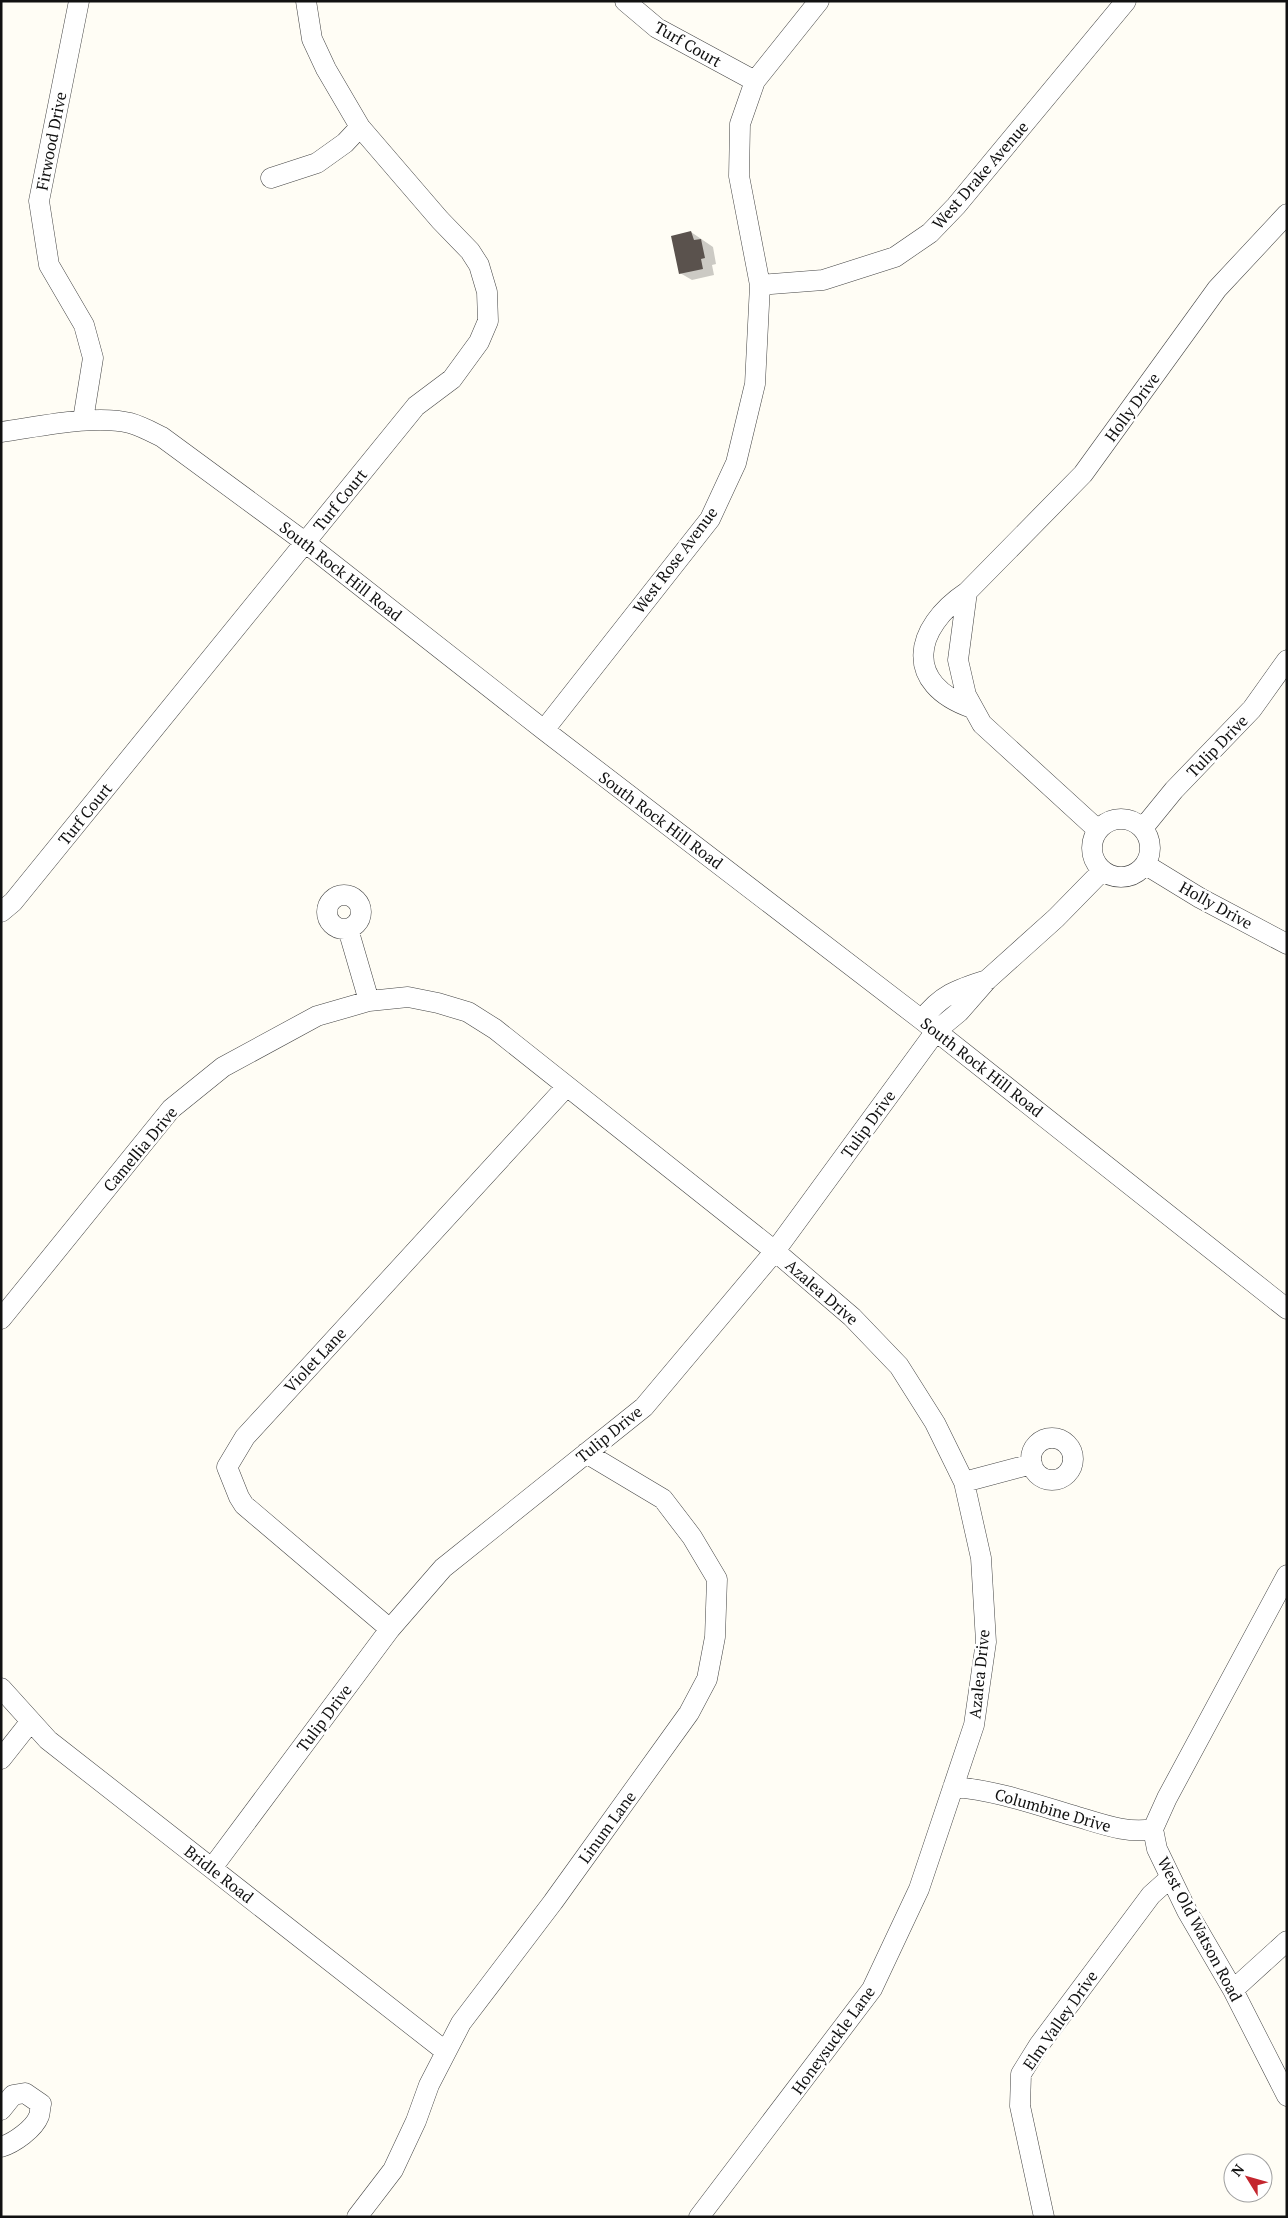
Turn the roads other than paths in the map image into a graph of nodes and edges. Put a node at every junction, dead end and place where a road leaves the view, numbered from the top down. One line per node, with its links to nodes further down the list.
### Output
1 (79, 1): 11 (street, Firwood Drive)
2 (306, 1): 7 (street, Turf Court)
3 (626, 1): 6 (street, Turf Court)
4 (818, 1): 6 (street, West Rose Avenue)
5 (1126, 1): 10 (street, West Drake Avenue)
6 (754, 81): 10 (street, West Rose Avenue)
7 (360, 127): 8 (street); 13 (street, Turf Court)
8 (271, 178)
9 (1287, 214): 14 (street, Holly Drive)
10 (760, 285): 17 (street, West Rose Avenue)
11 (83, 420): 12 (street, South Rock Hill Road); 13 (street, South Rock Hill Road)
12 (1, 432)
13 (306, 543): 17 (street, South Rock Hill Road); 22 (street, Turf Court)
14 (967, 592): 16 (street); 16 (street, Holly Drive)
15 (1287, 660): 18 (street, Tulip Drive)
16 (972, 708): 19 (street)
17 (544, 730): 26 (street, South Rock Hill Road)
18 (1143, 828): 19 (street); 20 (street)
19 (1098, 830): 21 (street)
20 (1146, 865): 21 (street); 24 (street, Holly Drive)
21 (1102, 871): 26 (street, Tulip Drive)
22 (1, 912)
23 (348, 928): 25 (street)
24 (1287, 944)
25 (369, 1001): 27 (street, Azalea Drive); 30 (street, Camellia Drive)
26 (929, 1026): 28 (street, Tulip Drive); 29 (street, South Rock Hill Road)
27 (567, 1086): 28 (street, Azalea Drive); 35 (street, Violet Lane)
28 (775, 1251): 31 (street, Tulip Drive); 33 (street, Azalea Drive)
29 (1287, 1309)
30 (1, 1319)
31 (586, 1453): 35 (street, Tulip Drive); 45 (street, Linum Lane)
32 (1032, 1464): 33 (street)
33 (964, 1482): 39 (street, Azalea Drive)
34 (1287, 1575): 40 (street)
35 (390, 1629): 41 (street, Tulip Drive)
36 (1, 1688): 37 (street, Bridle Road)
37 (31, 1721): 38 (street); 41 (street, Bridle Road)
38 (1, 1759)
39 (953, 1787): 40 (street, Columbine Drive); 50 (street, Honeysuckle Lane)
40 (1153, 1829): 42 (street, West Old Watson Road)
41 (212, 1868): 45 (street, Bridle Road)
42 (1170, 1878): 44 (street, West Old Watson Road); 51 (street, Elm Valley Drive)
43 (1287, 1941): 44 (street)
44 (1233, 1990): 46 (street, West Old Watson Road)
45 (445, 2051): 49 (street, Linum Lane)
46 (1287, 2096)
47 (1, 2110): 48 (street)
48 (1, 2147)
49 (357, 2217)
50 (699, 2217)
51 (1044, 2217)

